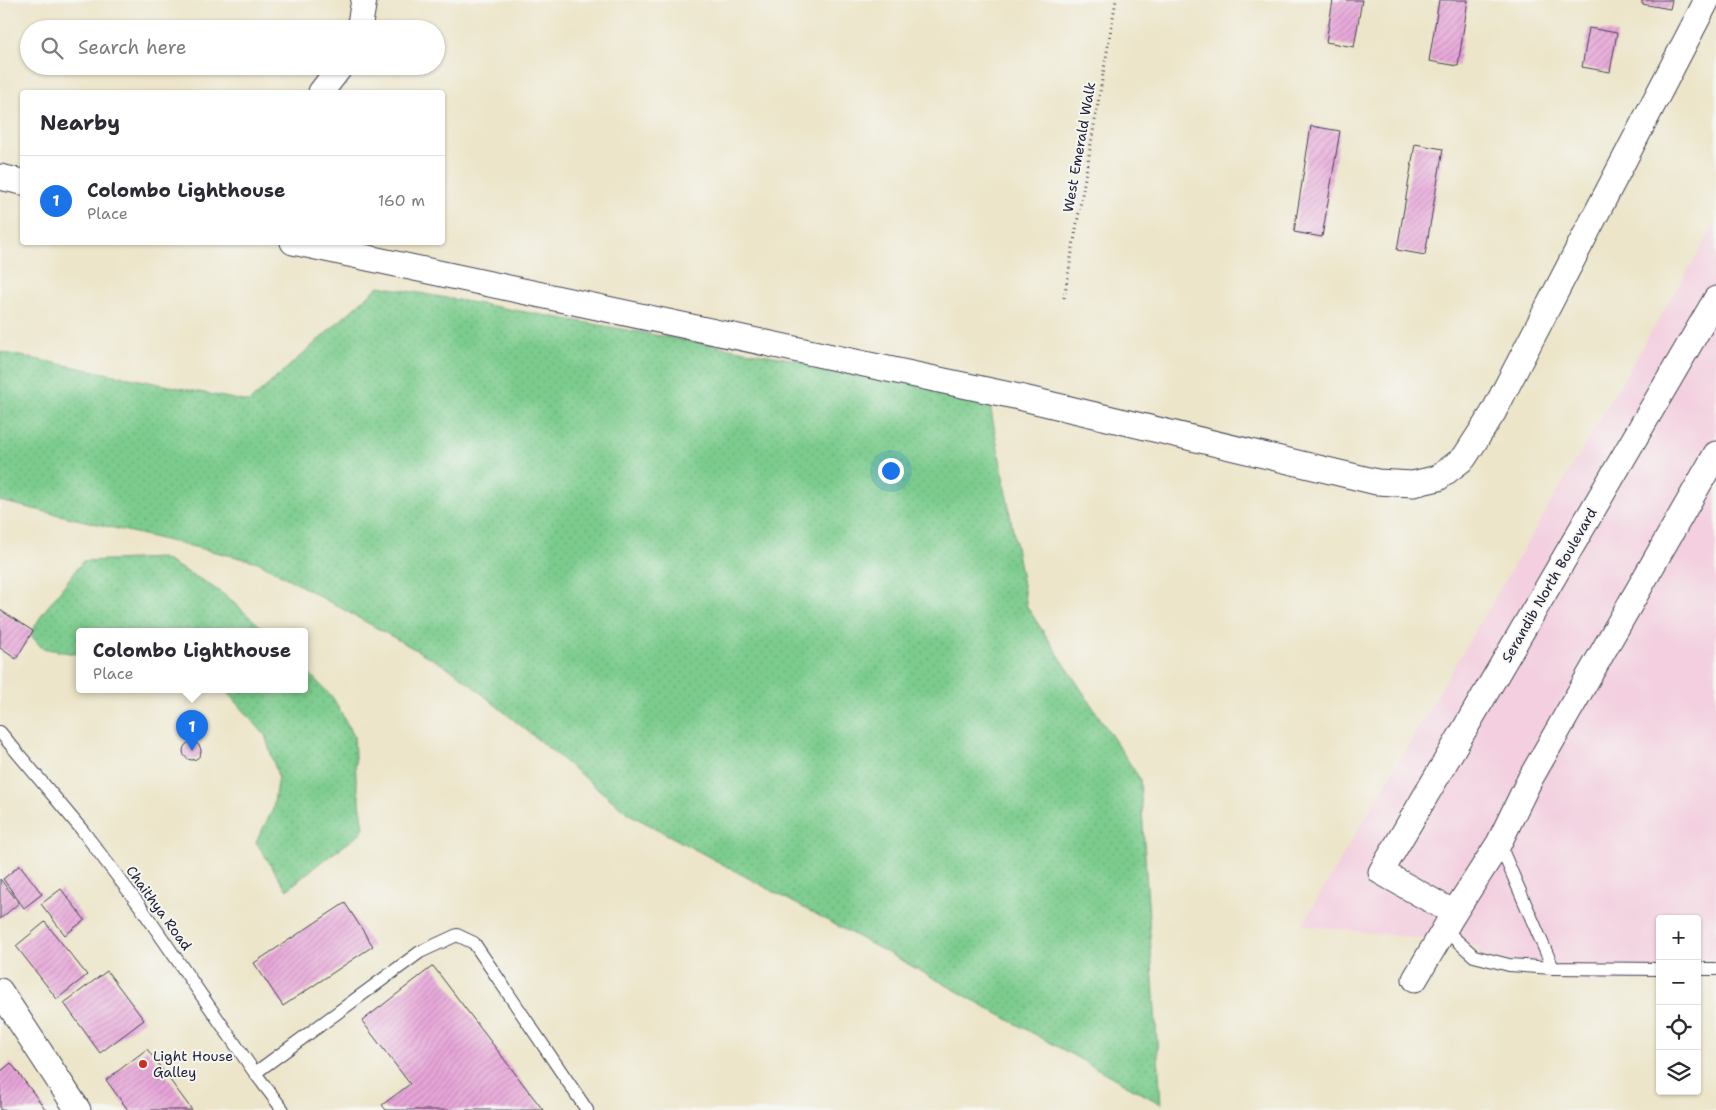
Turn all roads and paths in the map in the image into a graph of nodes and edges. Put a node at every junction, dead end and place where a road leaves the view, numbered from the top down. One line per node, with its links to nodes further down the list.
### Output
1 (364, 0): 4 (street)
2 (1116, 0): 10 (path, West Emerald Walk)
3 (1707, 0): 9 (street)
4 (360, 20)
5 (334, 75): 6 (street)
6 (323, 90)
7 (0, 176): 8 (street)
8 (20, 181)
9 (307, 245)
10 (1064, 298)
11 (1716, 299): 15 (street, Serandib North Boulevard)
12 (1716, 454): 14 (street)
13 (0, 732): 22 (lane, Chaithya Road)
14 (1499, 843): 15 (street); 16 (lane)
15 (1449, 922): 16 (lane); 20 (street)
16 (1553, 968): 17 (lane)
17 (1656, 969)
18 (1701, 969): 19 (lane)
19 (1716, 970)
20 (1415, 979)
21 (0, 991): 23 (street)
22 (255, 1073): 24 (lane, Chaithya Road); 25 (lane)
23 (78, 1110)
24 (283, 1110)
25 (587, 1110)

